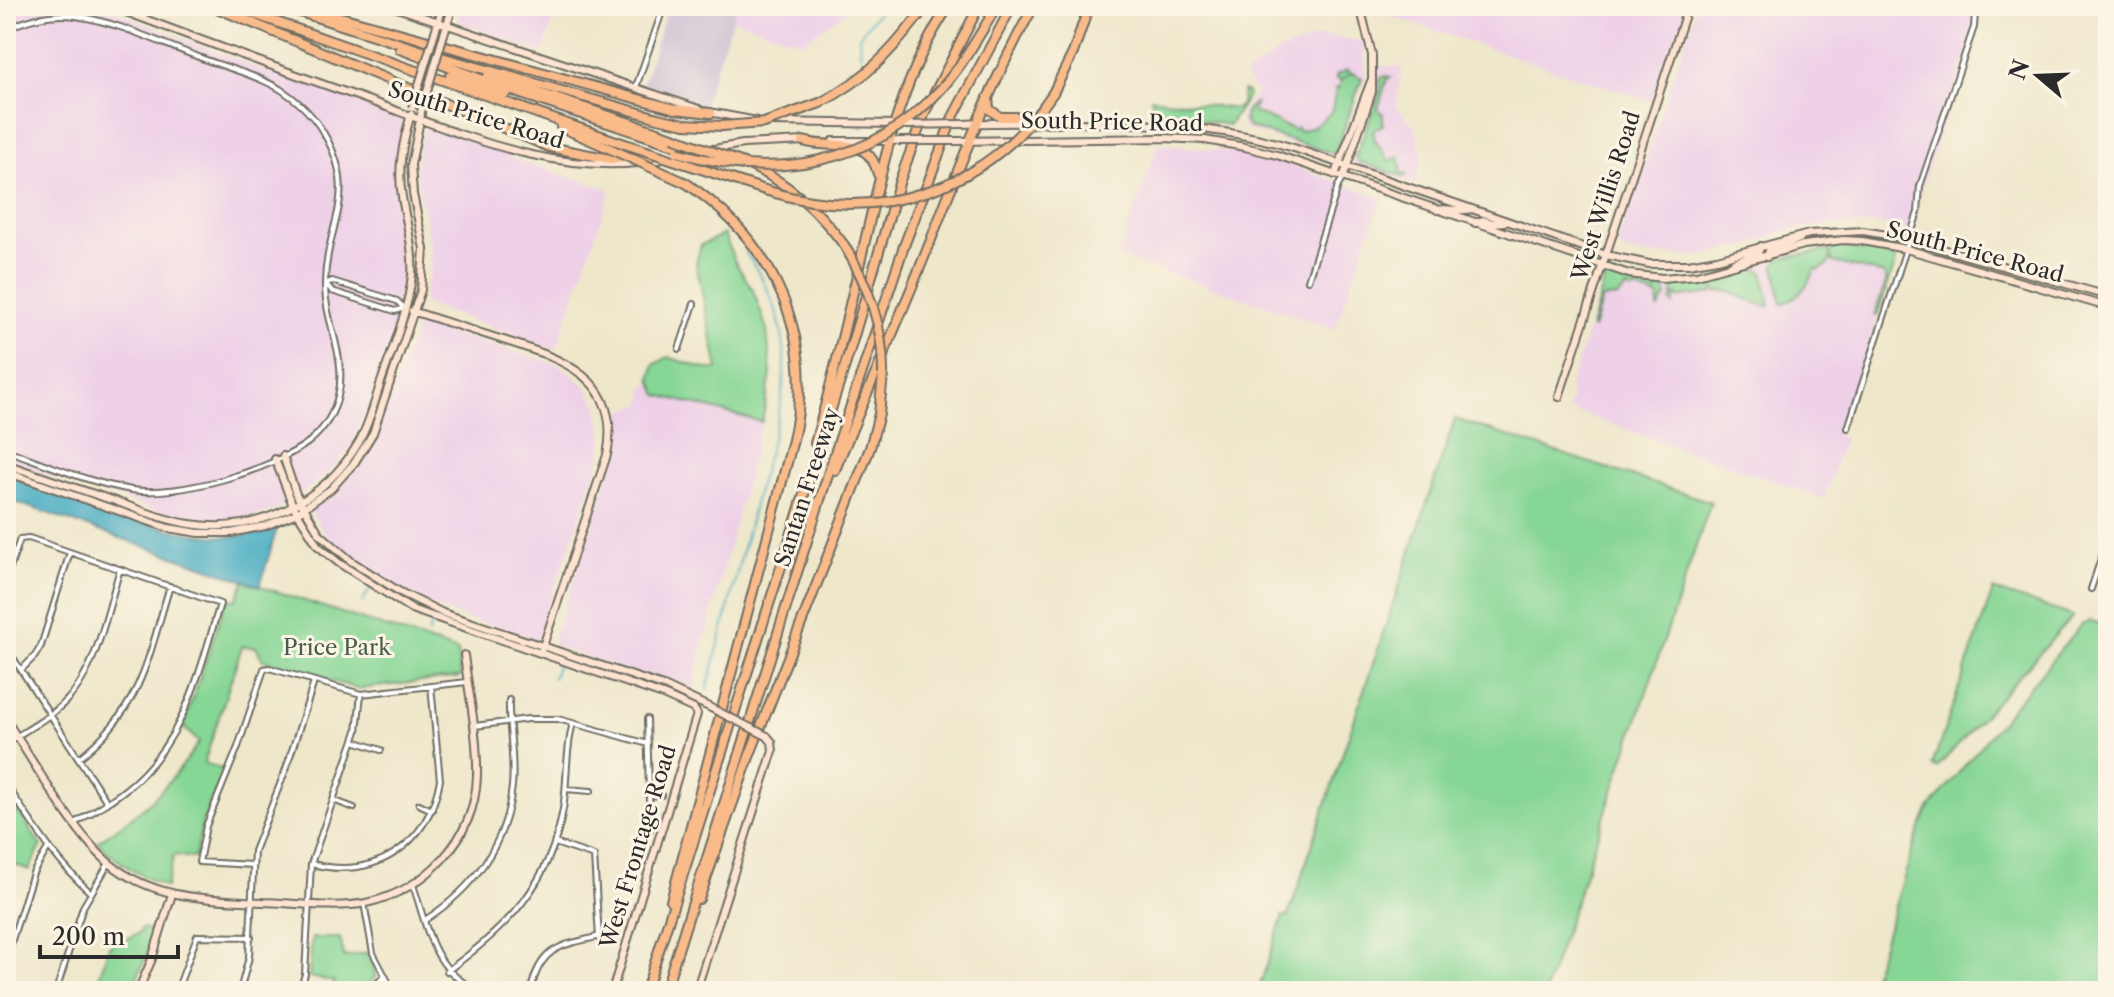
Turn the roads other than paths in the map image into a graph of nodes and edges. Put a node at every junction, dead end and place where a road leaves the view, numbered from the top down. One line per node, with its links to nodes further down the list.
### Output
1 (110, 6): 27 (street, South Price Road)
2 (212, 6): 38 (highway)
3 (231, 6): 24 (highway)
4 (281, 6): 23 (highway)
5 (301, 6): 28 (highway)
6 (391, 6): 20 (street, South Price Road)
7 (443, 6): 20 (street)
8 (453, 6): 21 (street)
9 (664, 6): 25 (street)
10 (926, 6): 23 (highway, bridge)
11 (949, 6): 32 (highway)
12 (979, 6): 72 (highway, Santan Freeway)
13 (994, 6): 37 (highway, bridge)
14 (1012, 6): 70 (highway, Santan Freeway)
15 (1034, 6): 26 (highway)
16 (1089, 6): 36 (highway, bridge)
17 (1360, 6): 39 (street)
18 (1688, 6): 50 (street, West Willis Road)
19 (1971, 6): 47 (street)
20 (438, 22): 21 (street, South Price Road); 27 (street, bridge)
21 (447, 25): 25 (street, South Price Road); 29 (street, bridge)
22 (6, 29): 55 (street)
23 (381, 39): 37 (highway); 145 (highway, bridge)
24 (376, 55): 36 (highway); 37 (highway)
25 (636, 88): 28 (street, South Price Road)
26 (989, 92): 30 (highway); 31 (highway)
27 (411, 112): 29 (street, South Price Road); 59 (street)
28 (711, 113): 32 (street, South Price Road)
29 (420, 116): 38 (street, South Price Road); 60 (street)
30 (975, 123): 31 (street, South Price Road); 32 (street, South Price Road, bridge); 35 (highway)
31 (1036, 123): 39 (street, South Price Road)
32 (894, 124): 34 (highway)
33 (803, 141): 34 (street, South Price Road); 38 (street, South Price Road); 41 (highway)
34 (893, 141): 35 (street, South Price Road, bridge); 41 (highway)
35 (968, 141): 40 (street, South Price Road); 70 (highway)
36 (615, 145): 130 (highway, bridge)
37 (678, 149)
38 (695, 152)
39 (1343, 165): 40 (street); 42 (street, South Price Road)
40 (1339, 176): 43 (street, South Price Road); 54 (street)
41 (879, 178): 72 (highway)
42 (1472, 209): 43 (street); 44 (street, South Price Road)
43 (1437, 210): 45 (street, South Price Road)
44 (1507, 221): 45 (street); 50 (street, South Price Road)
45 (1475, 223): 52 (street, South Price Road)
46 (1809, 234): 47 (street, South Price Road); 48 (street, South Price Road); 51 (street)
47 (1910, 239): 49 (street); 56 (street, South Price Road)
48 (1761, 246): 50 (street, South Price Road); 53 (street)
49 (1906, 249): 51 (street, South Price Road); 58 (street, South Price Road); 63 (street)
50 (1606, 255): 52 (street, West Willis Road)
51 (1767, 257): 53 (street, South Price Road)
52 (1602, 267): 53 (street, South Price Road); 62 (street, West Willis Road)
53 (1716, 271)
54 (1308, 280)
55 (325, 284): 59 (street); 59 (street); 65 (street)
56 (2108, 296)
57 (694, 304): 61 (street)
58 (2108, 307)
59 (405, 308): 60 (street); 69 (street)
60 (414, 311): 69 (street); 79 (street)
61 (679, 349)
62 (1559, 397)
63 (1848, 428)
64 (6, 450): 66 (street)
65 (283, 456): 66 (street); 69 (street)
66 (275, 459): 69 (street)
67 (6, 464): 69 (street)
68 (6, 472): 69 (street)
69 (298, 507): 79 (street)
70 (814, 522): 145 (highway, Santan Freeway)
71 (2108, 537): 77 (street)
72 (787, 547): 130 (highway, Santan Freeway)
73 (70, 552): 74 (street); 75 (street); 81 (street)
74 (121, 568): 76 (street); 89 (street)
75 (6, 580)
76 (170, 586): 100 (street); 108 (street)
77 (2091, 589)
78 (6, 647): 81 (street)
79 (541, 651): 87 (street); 88 (street)
80 (464, 655): 83 (street)
81 (21, 670): 89 (street)
82 (314, 682): 85 (street); 119 (street); 119 (street)
83 (467, 682): 84 (street); 94 (street)
84 (431, 686): 85 (street); 111 (street)
85 (361, 694): 96 (street)
86 (509, 700): 92 (street)
87 (709, 707): 88 (street); 146 (street, bridge)
88 (697, 714): 143 (street, West Frontage Road)
89 (51, 715): 95 (street); 100 (street)
90 (647, 719): 98 (street)
91 (6, 720): 95 (street)
92 (508, 722): 93 (street); 94 (street); 126 (street)
93 (573, 723): 98 (street); 102 (street)
94 (473, 726): 120 (street)
95 (17, 736): 97 (street); 113 (street)
96 (354, 741): 99 (street); 106 (street)
97 (6, 743)
98 (648, 744): 105 (street)
99 (381, 750)
100 (79, 758): 108 (street)
101 (6, 784): 107 (street)
102 (566, 789): 103 (street); 115 (street)
103 (591, 791)
104 (661, 795): 105 (street)
105 (649, 796): 114 (street)
106 (333, 800): 110 (street); 118 (street)
107 (18, 802): 112 (street); 116 (street)
108 (108, 803): 113 (street)
109 (419, 804): 111 (street)
110 (354, 808)
111 (432, 810): 118 (street)
112 (6, 814)
113 (75, 823): 117 (street)
114 (650, 829)
115 (555, 843): 129 (street); 132 (street)
116 (48, 848): 121 (street); 131 (street)
117 (109, 863): 121 (street); 122 (street)
118 (311, 864): 124 (street)
119 (253, 865): 123 (street)
120 (413, 885): 125 (street); 126 (street)
121 (90, 892): 134 (street)
122 (172, 894): 123 (street); 135 (street)
123 (252, 901): 124 (street); 128 (street)
124 (309, 903): 125 (street); 138 (street)
125 (364, 903): 133 (street)
126 (425, 920): 132 (street)
127 (614, 932): 129 (street)
128 (251, 937): 136 (street); 137 (street)
129 (599, 938): 142 (street)
130 (657, 955): 144 (highway, Santan Freeway)
131 (6, 959)
132 (447, 971): 141 (street)
133 (384, 977): 139 (street); 140 (street)
134 (56, 991)
135 (138, 991)
136 (177, 991)
137 (240, 991)
138 (300, 991)
139 (368, 991)
140 (393, 991)
141 (480, 991)
142 (531, 991)
143 (612, 991)
144 (646, 991)
145 (666, 991)
146 (696, 991)

